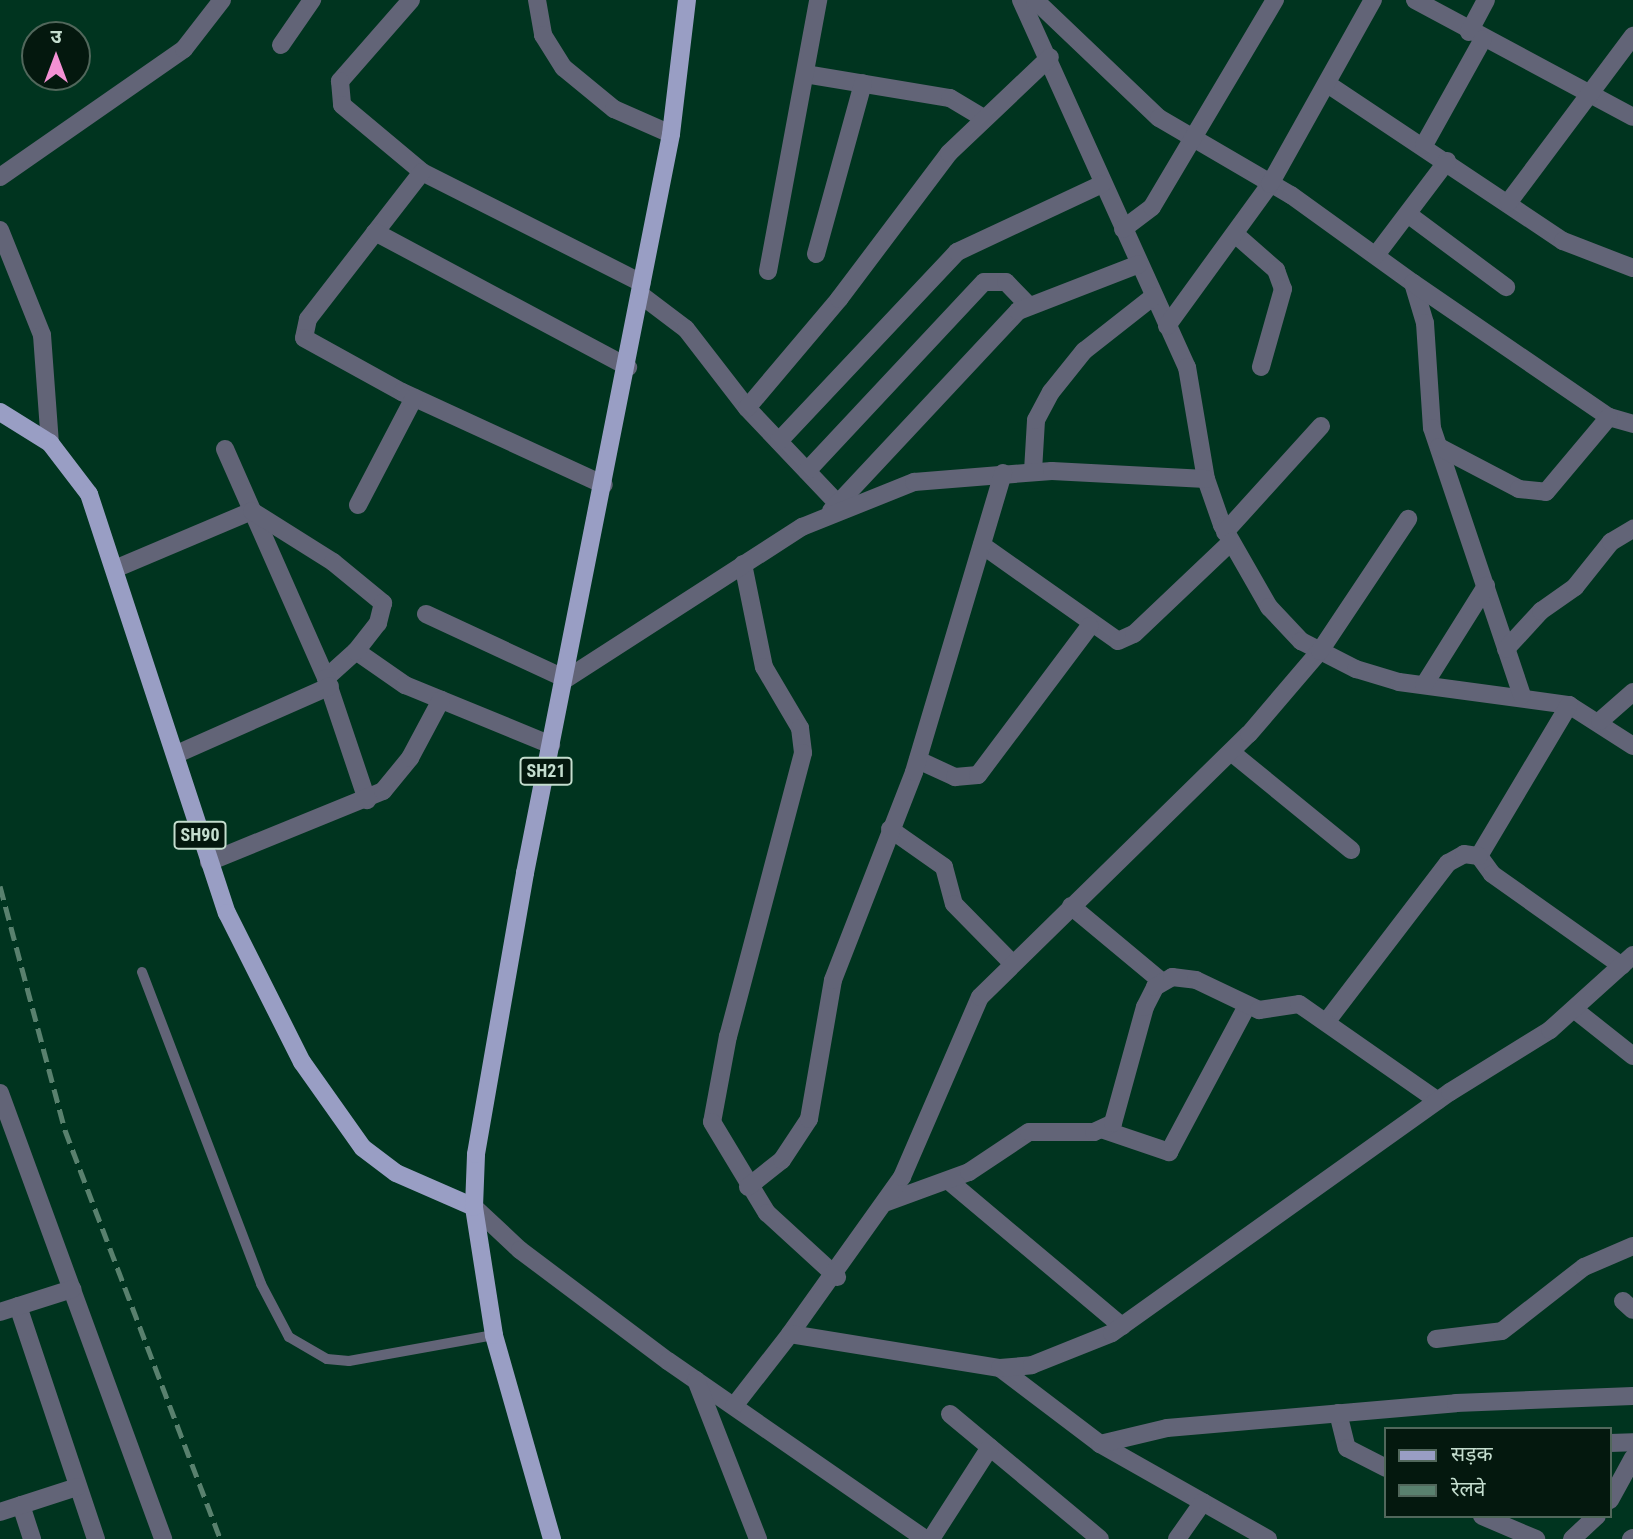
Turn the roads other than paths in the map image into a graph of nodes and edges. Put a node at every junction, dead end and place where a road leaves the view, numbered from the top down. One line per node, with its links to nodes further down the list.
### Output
1 (222, 0): 28 (street)
2 (312, 0): 15 (street)
3 (411, 0): 27 (street)
4 (537, 0): 23 (street)
5 (687, 0): 23 (main road, SH21)
6 (818, 0): 17 (street)
7 (1021, 0): 16 (street)
8 (1035, 0): 24 (street)
9 (1275, 0): 24 (street)
10 (1373, 0): 19 (street)
11 (1415, 0): 13 (street)
12 (1486, 0): 13 (street)
13 (1476, 35): 20 (street); 25 (street)
14 (1633, 36): 20 (street)
15 (281, 46)
16 (1051, 57): 22 (street); 29 (street)
17 (805, 74): 18 (street); 41 (street)
18 (863, 83): 22 (street); 37 (street)
19 (1329, 85): 25 (street); 30 (street)
20 (1592, 96): 21 (street); 31 (street)
21 (1633, 117)
22 (983, 118): 51 (street)
23 (671, 134): 44 (main road, SH21)
24 (1192, 140): 30 (street); 33 (street)
25 (1424, 145): 26 (street)
26 (1447, 161): 31 (street); 32 (street)
27 (422, 172): 35 (street); 44 (street)
28 (0, 177)
29 (1102, 184): 33 (street); 56 (street)
30 (1270, 184): 36 (street); 38 (street)
31 (1508, 203): 40 (street)
32 (1409, 215): 38 (street); 43 (street)
33 (1123, 229): 39 (street)
34 (0, 230): 57 (street)
35 (375, 232): 48 (street); 50 (street)
36 (1235, 234): 47 (street); 49 (street)
37 (816, 254)
38 (1376, 255): 42 (street)
39 (1139, 264): 45 (street); 46 (street)
40 (1633, 268)
41 (768, 271)
42 (1413, 283): 53 (street); 58 (street)
43 (1506, 287)
44 (642, 289): 48 (main road, SH21); 51 (street)
45 (1154, 296): 47 (street); 61 (street)
46 (1028, 305): 60 (street); 66 (street)
47 (1167, 326): 63 (street)
48 (628, 367): 64 (main road, SH21)
49 (1261, 367)
50 (414, 398): 64 (street); 65 (street)
51 (747, 408): 56 (street)
52 (0, 412): 57 (main road, SH90)
53 (1609, 417): 54 (street); 58 (street)
54 (1633, 424)
55 (1321, 426): 70 (street)
56 (779, 442): 60 (street)
57 (50, 443): 73 (main road, SH90)
58 (1439, 447): 74 (street)
59 (225, 449): 67 (street)
60 (807, 471): 66 (street)
61 (1033, 471): 62 (street); 63 (street)
62 (1003, 473): 66 (street); 71 (street)
63 (1206, 479): 70 (street)
64 (604, 485): 80 (main road, SH21)
65 (358, 505)
66 (832, 510): 72 (street)
67 (252, 511): 73 (street); 78 (street); 81 (street)
68 (1408, 519): 79 (street)
69 (1633, 529): 77 (street)
70 (1228, 537): 76 (street); 79 (street)
71 (982, 545): 76 (street); 92 (street)
72 (743, 564): 80 (street); 111 (street)
73 (117, 568): 91 (main road, SH90)
74 (1486, 586): 77 (street); 82 (street)
75 (426, 614): 80 (street)
76 (1090, 626): 92 (street)
77 (1506, 649): 84 (street)
78 (356, 651): 81 (street); 85 (street)
79 (1320, 651): 82 (street); 90 (street)
80 (566, 679): 88 (main road, SH21)
81 (328, 682): 91 (street); 93 (street)
82 (1424, 685): 84 (street)
83 (1633, 692): 87 (street)
84 (1522, 695): 86 (street)
85 (441, 700): 88 (street); 93 (street)
86 (1569, 705): 87 (street); 96 (street)
87 (1600, 721): 89 (street)
88 (551, 745): 113 (main road, SH21)
89 (1633, 746)
90 (1231, 752): 95 (street); 98 (street)
91 (179, 753): 97 (main road, SH90)
92 (918, 760): 94 (street)
93 (367, 800): 97 (street)
94 (890, 829): 100 (street); 111 (street)
95 (1351, 850)
96 (1479, 856): 99 (street); 105 (street)
97 (209, 862): 113 (main road, SH90)
98 (1071, 906): 100 (street); 102 (street)
99 (1627, 960): 104 (street)
100 (1011, 962): 112 (street)
101 (142, 972): 121 (lane)
102 (1161, 982): 103 (street); 109 (street)
103 (1247, 1006): 105 (street); 109 (street)
104 (1575, 1010): 106 (street); 108 (street)
105 (1327, 1021): 108 (street)
106 (1633, 1056)
107 (0, 1093): 116 (street)
108 (1438, 1101): 119 (street)
109 (1104, 1130): 110 (street)
110 (949, 1181): 112 (street); 119 (street)
111 (748, 1187): 115 (street)
112 (887, 1202): 115 (street)
113 (474, 1208): 121 (main road, SH21); 124 (street)
114 (1633, 1246): 122 (street)
115 (836, 1277): 120 (street)
116 (72, 1289): 117 (street); 142 (street)
117 (18, 1306): 118 (street); 135 (street)
118 (0, 1312)
119 (1122, 1326): 123 (street)
120 (790, 1334): 123 (street); 126 (street)
121 (494, 1335): 145 (main road, SH21)
122 (1436, 1339)
123 (1000, 1368): 131 (street)
124 (696, 1380): 126 (street); 146 (street)
125 (1633, 1396): 127 (street)
126 (734, 1406): 147 (street)
127 (1338, 1413): 131 (street); 134 (street)
128 (950, 1414): 132 (street)
129 (1633, 1442): 130 (street)
130 (1612, 1443)
131 (1101, 1444): 137 (street)
132 (990, 1447): 148 (street); 149 (street)
133 (1633, 1458): 136 (street)
134 (1382, 1463)
135 (77, 1487): 138 (street); 144 (street)
136 (1612, 1496)
137 (1203, 1502): 150 (street); 151 (street)
138 (21, 1505): 139 (street); 143 (street)
139 (0, 1512)
140 (1487, 1518): 152 (street)
141 (1595, 1518): 153 (street)
142 (160, 1538)
143 (32, 1539)
144 (96, 1539)
145 (552, 1539)
146 (758, 1539)
147 (925, 1539)
148 (931, 1539)
149 (1100, 1539)
150 (1177, 1539)
151 (1268, 1539)
152 (1536, 1539)
153 (1572, 1539)

